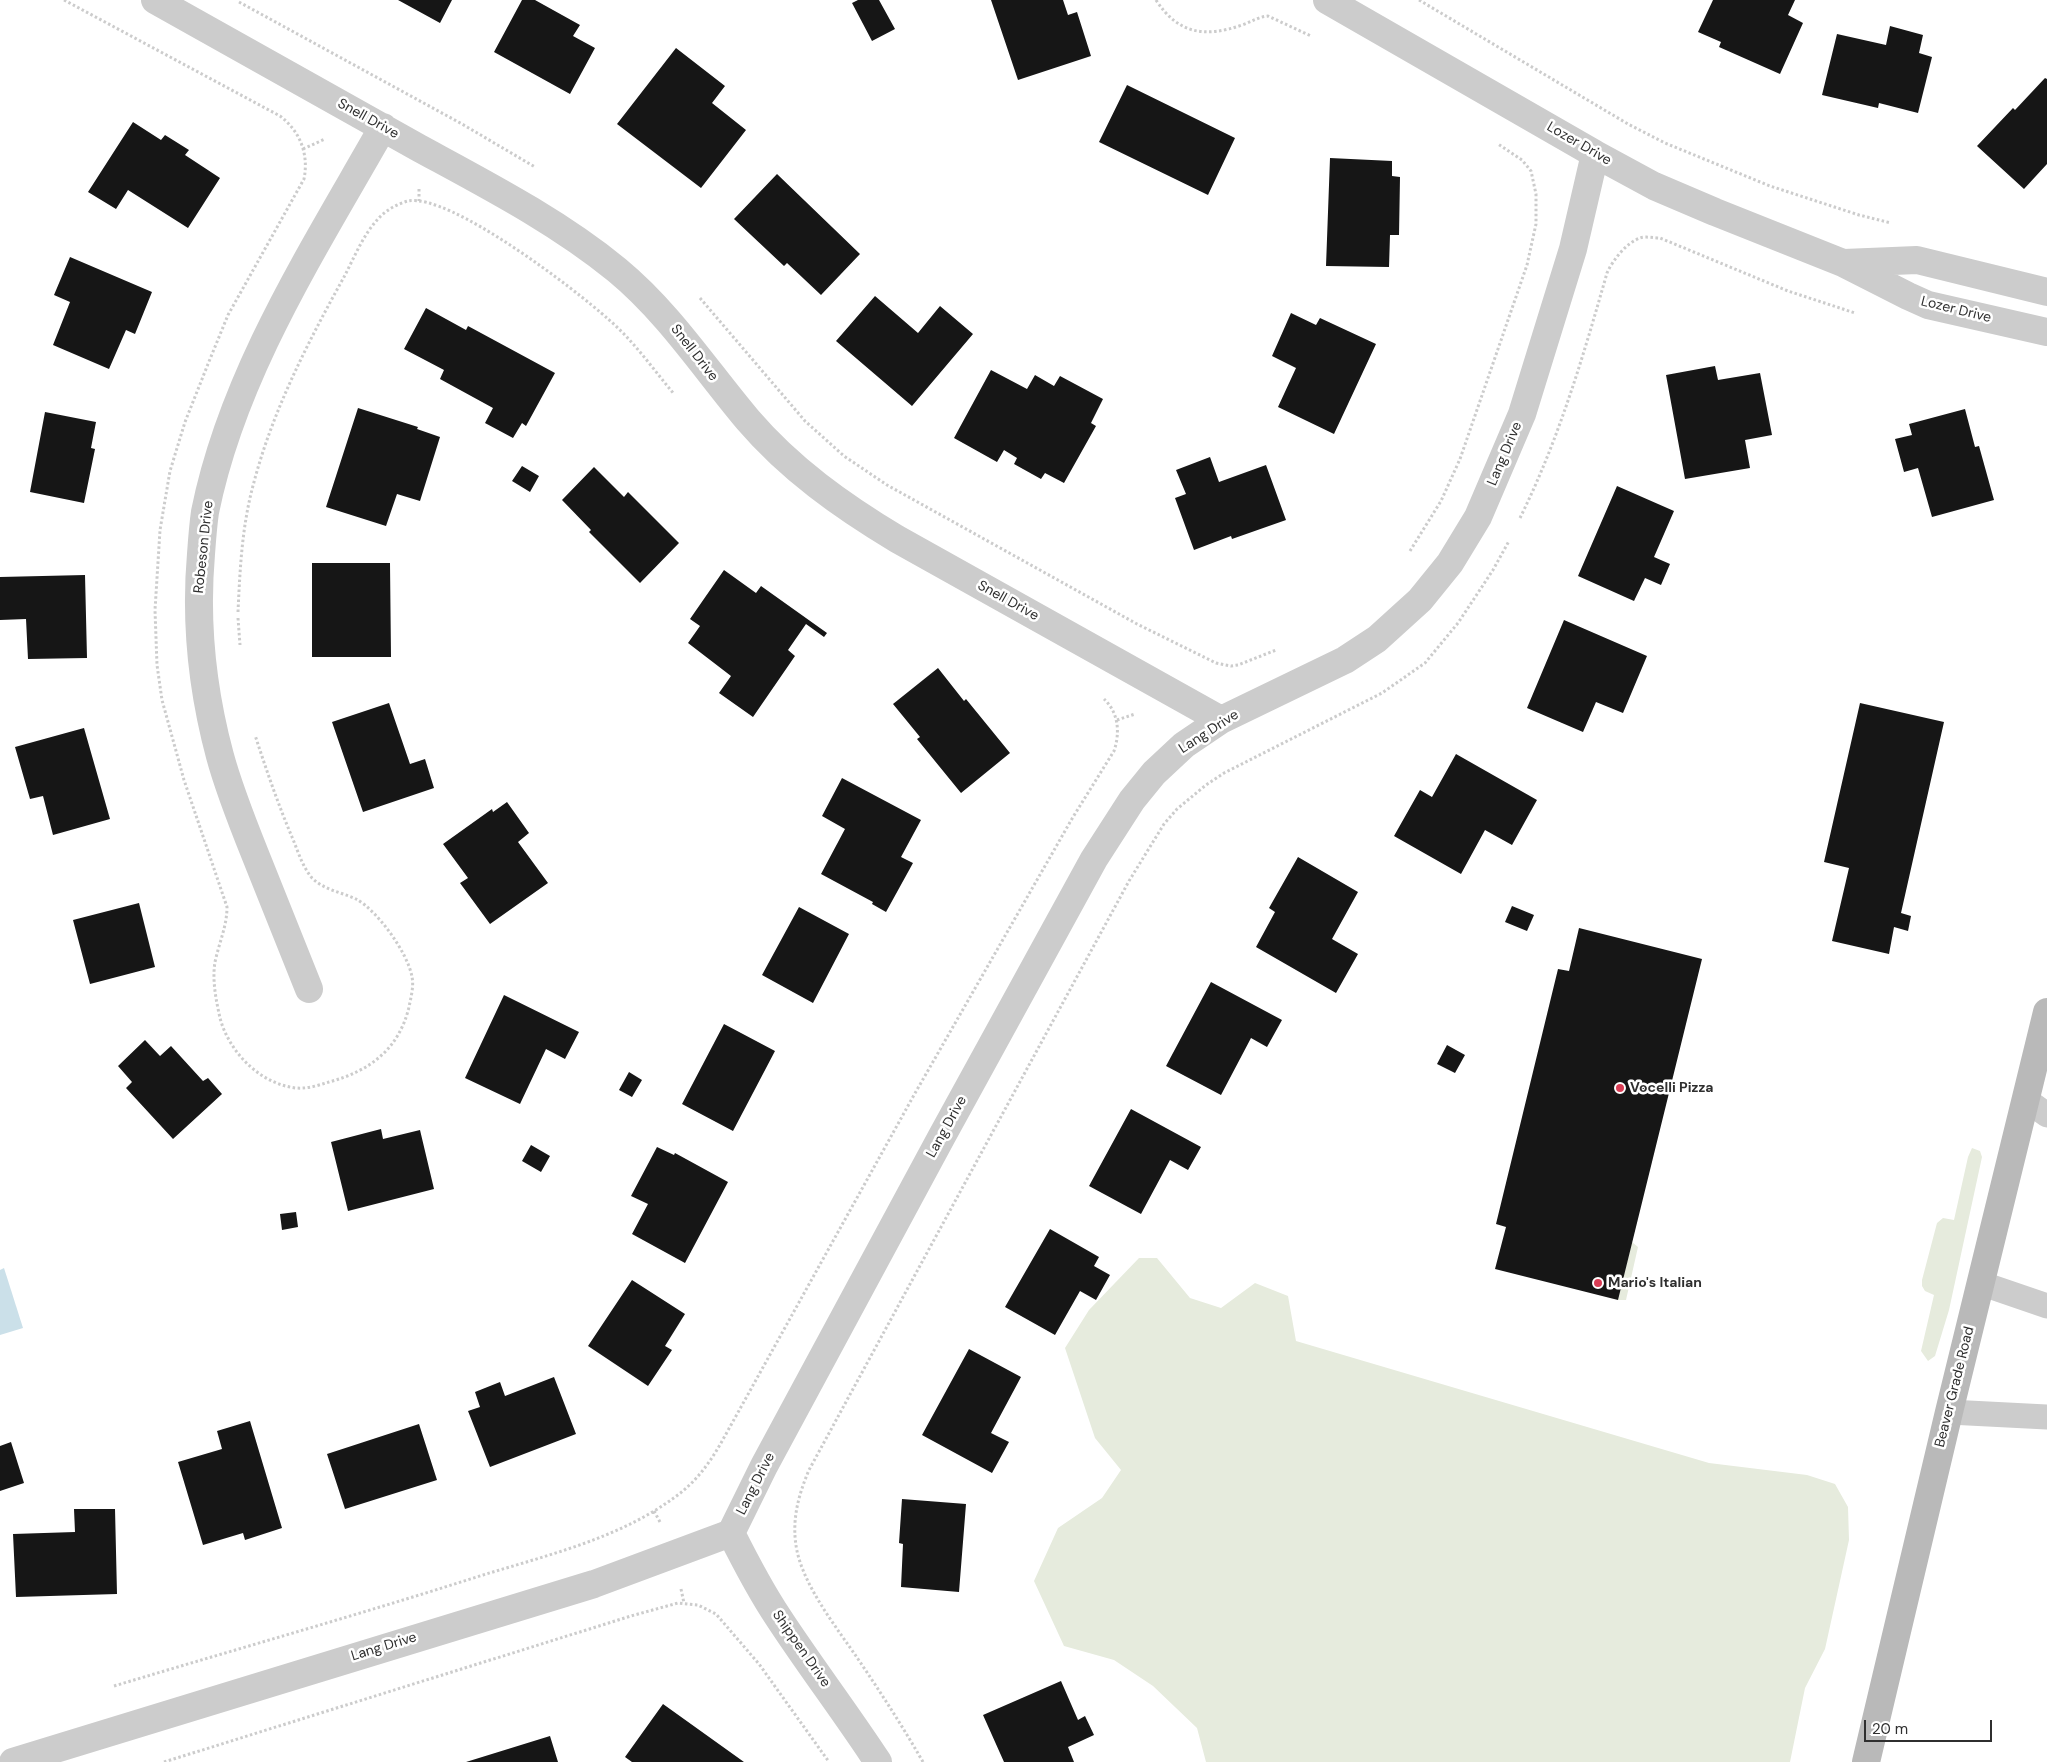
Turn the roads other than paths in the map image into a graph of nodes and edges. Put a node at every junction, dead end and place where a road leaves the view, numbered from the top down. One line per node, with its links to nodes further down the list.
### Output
1 (155, 0): 3 (street, Snell Drive)
2 (1327, 0): 4 (street, Lozer Drive)
3 (383, 127): 8 (street, Snell Drive); 9 (street, Robeson Drive)
4 (1595, 154): 5 (street, Lozer Drive); 8 (street, Lang Drive)
5 (1843, 263): 6 (street, Lozer Drive); 7 (street, Lozer Drive)
6 (2047, 292)
7 (2047, 332)
8 (1222, 720): 16 (street, Lang Drive)
9 (309, 989)
10 (2045, 1029): 11 (main road, Beaver Grade Road)
11 (2036, 1107): 12 (main road, Beaver Grade Road)
12 (1980, 1283): 13 (lane); 14 (main road, Beaver Grade Road)
13 (2047, 1306)
14 (1949, 1412): 15 (lane); 19 (main road, Beaver Grade Road)
15 (2047, 1417)
16 (731, 1533): 17 (street, Lang Drive); 18 (street, Shippen Drive)
17 (13, 1762)
18 (878, 1762)
19 (1866, 1762)

